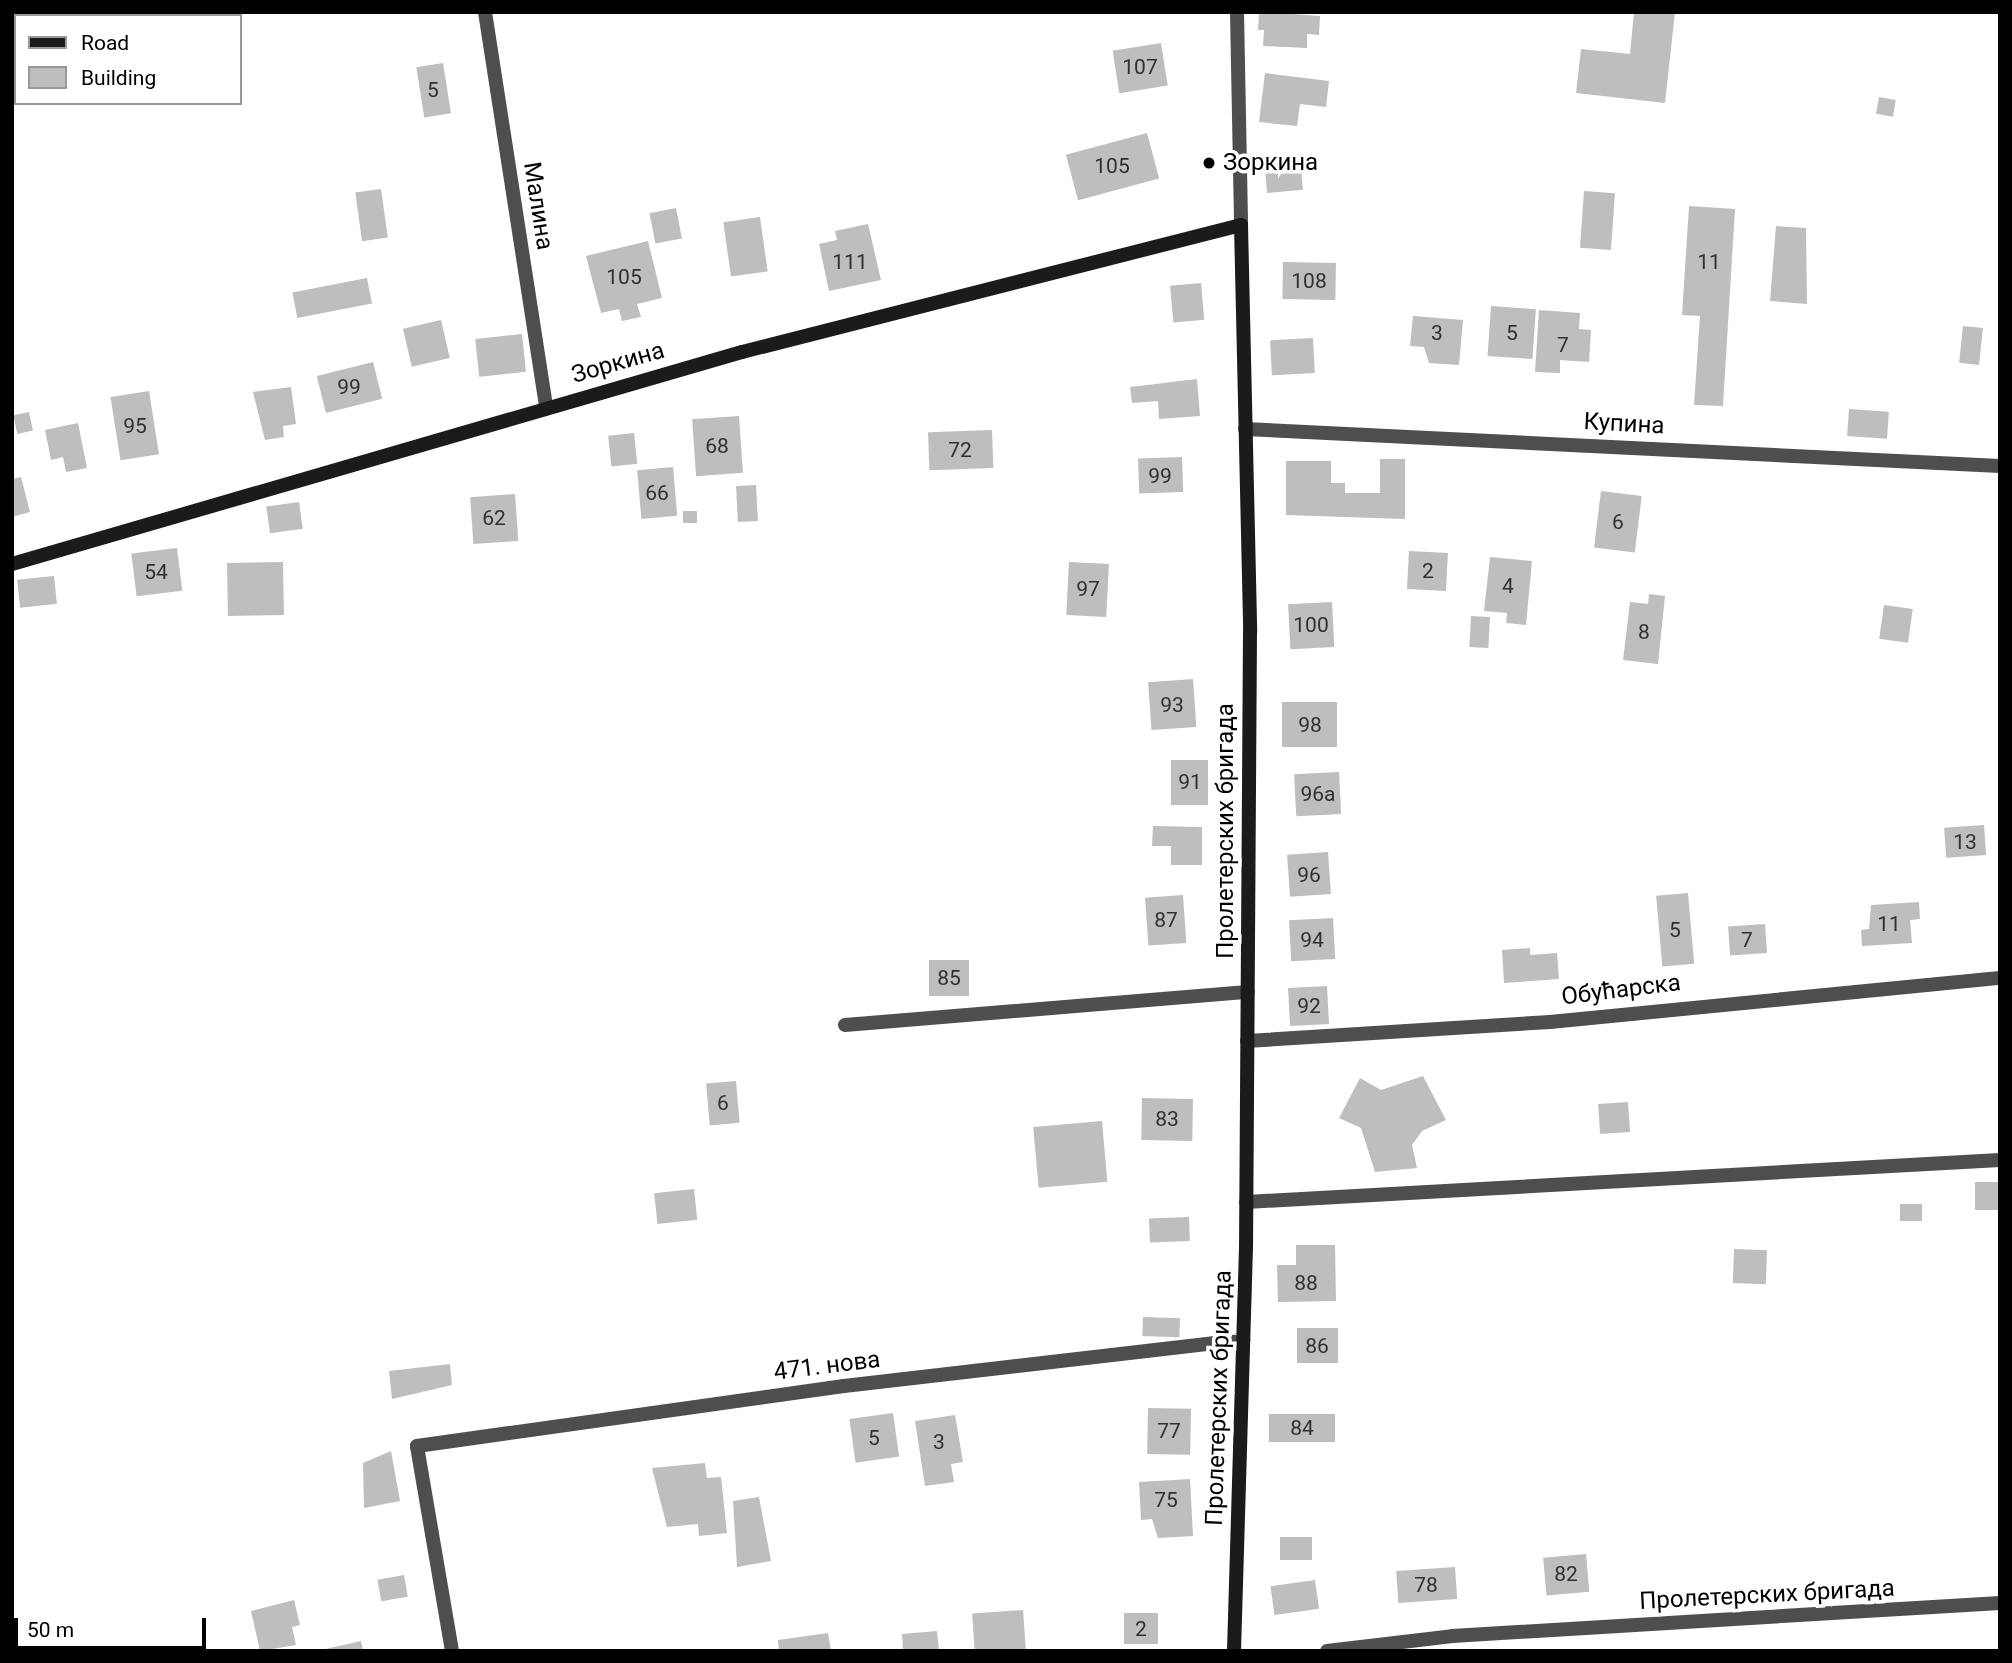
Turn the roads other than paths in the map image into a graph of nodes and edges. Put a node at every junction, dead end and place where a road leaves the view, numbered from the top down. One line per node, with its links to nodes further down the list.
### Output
1 (485, 12): 4 (street, Малина)
2 (1237, 12): 3 (street, Пролетерских бригада)
3 (1241, 225): 4 (street, Зоркина); 5 (street, Пролетерских бригада)
4 (546, 407): 7 (street, Зоркина)
5 (1245, 429): 6 (street, Купина); 9 (street, Пролетерских бригада)
6 (2000, 466)
7 (12, 564)
8 (2000, 978): 11 (street, Обућарска)
9 (1248, 992): 10 (street); 11 (street, Пролетерских бригада)
10 (845, 1026)
11 (1247, 1041): 13 (street, Пролетерских бригада)
12 (2000, 1160): 13 (street)
13 (1247, 1202): 14 (street, Пролетерских бригада)
14 (1243, 1340): 16 (street, 471. нова); 17 (street, Пролетерских бригада)
15 (2000, 1603): 18 (street, Пролетерских бригада)
16 (452, 1651)
17 (1234, 1651)
18 (1327, 1651)

